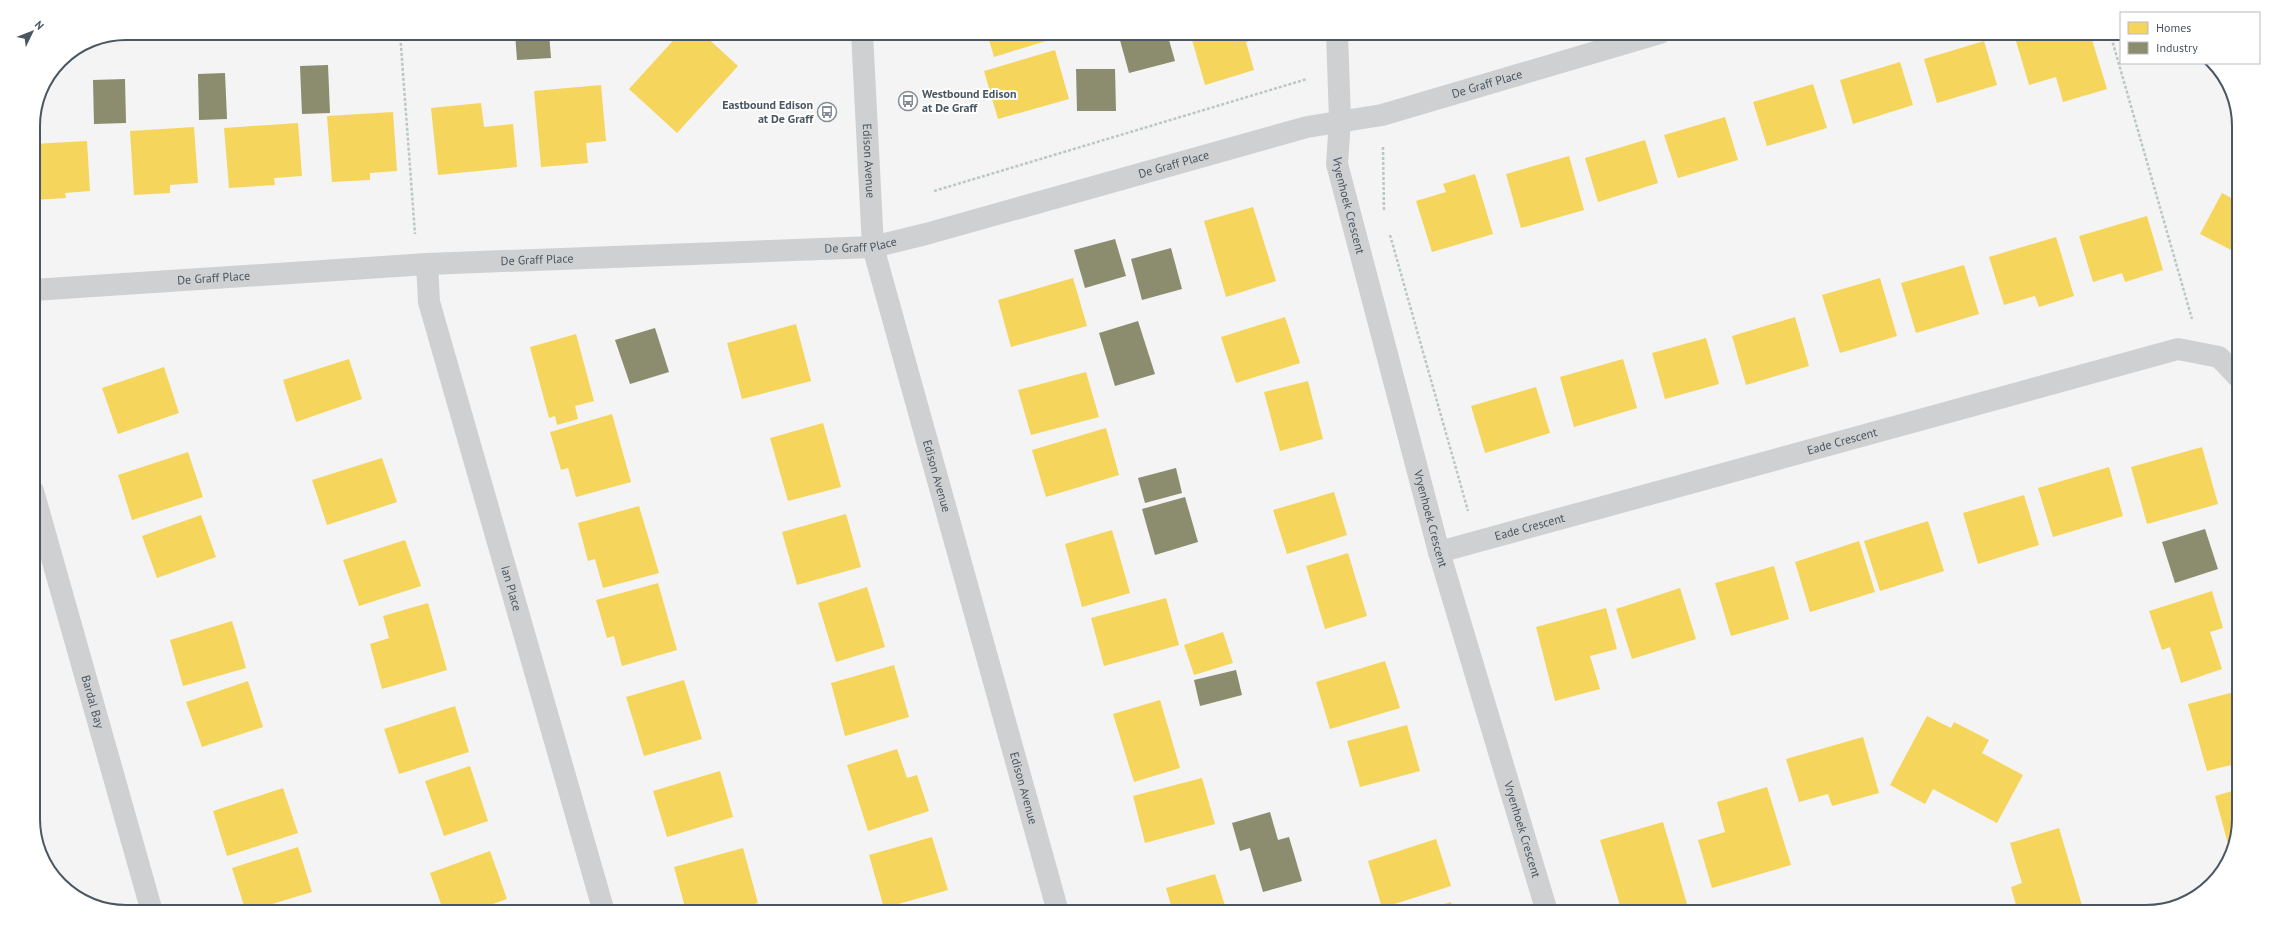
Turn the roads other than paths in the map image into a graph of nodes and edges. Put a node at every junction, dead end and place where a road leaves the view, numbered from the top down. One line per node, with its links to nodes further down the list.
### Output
1 (862, 40): 5 (street, Edison Avenue)
2 (1337, 40): 4 (street, Vryenhoek Crescent)
3 (1636, 40): 4 (street, De Graff Place)
4 (1340, 120): 5 (street, De Graff Place); 10 (street, Vryenhoek Crescent)
5 (873, 247): 6 (street, De Graff Place); 13 (street, Edison Avenue)
6 (427, 264): 7 (street, De Graff Place); 12 (street, Ian Place)
7 (40, 290)
8 (2232, 371): 10 (street, Eade Crescent)
9 (40, 516): 11 (street, Bardal Bay)
10 (1439, 552): 14 (street, Vryenhoek Crescent)
11 (150, 905)
12 (602, 905)
13 (1056, 905)
14 (1544, 905)

